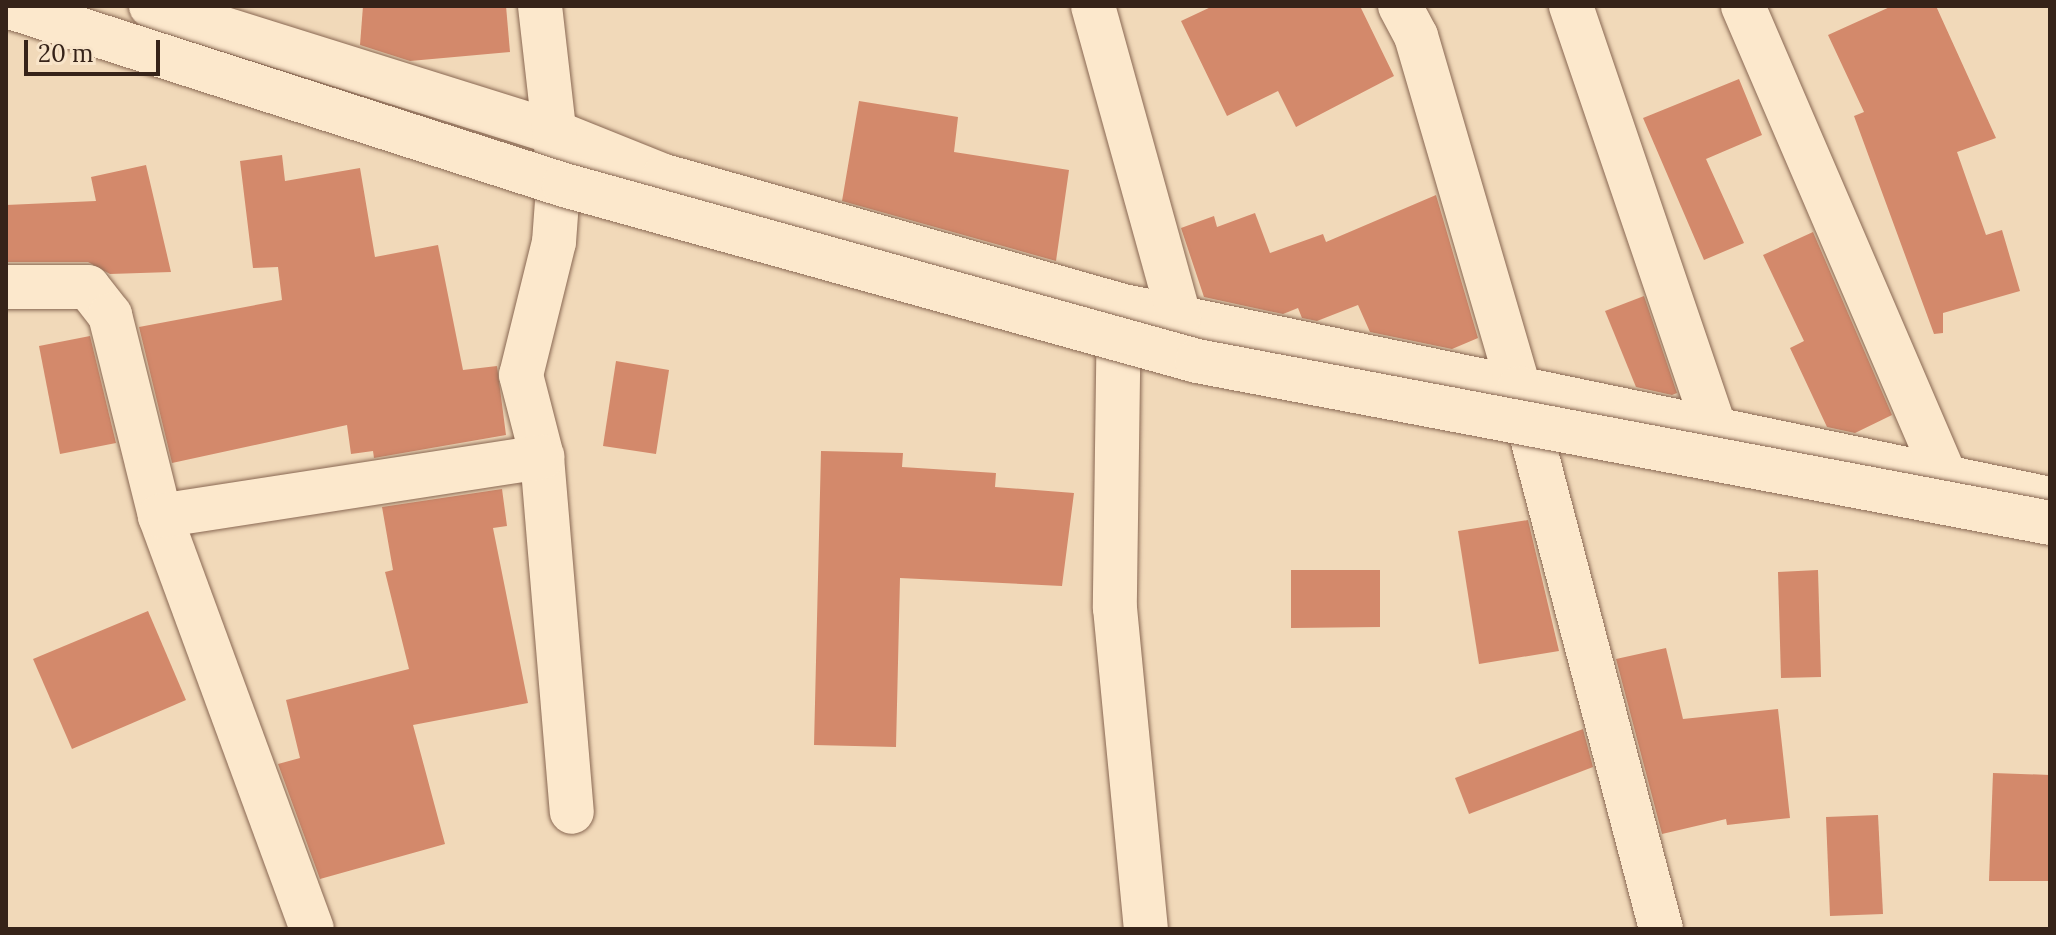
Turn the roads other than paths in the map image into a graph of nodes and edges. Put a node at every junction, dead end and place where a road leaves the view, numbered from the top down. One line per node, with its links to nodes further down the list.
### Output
1 (7, 6): 18 (street, bridge)
2 (151, 6): 8 (street)
3 (540, 6): 8 (street)
4 (1093, 6): 11 (street)
5 (1400, 6): 12 (street)
6 (1571, 6): 13 (street)
7 (1743, 6): 15 (street)
8 (554, 132): 10 (street); 14 (street)
9 (6, 287): 17 (street)
10 (1119, 305): 11 (street); 21 (street)
11 (1179, 316): 12 (street)
12 (1519, 388): 13 (street); 22 (street)
13 (1717, 434): 15 (street)
14 (542, 457): 17 (street); 19 (street)
15 (1945, 476): 16 (street)
16 (2050, 499)
17 (160, 516): 20 (street)
18 (2050, 523)
19 (572, 812)
20 (312, 929)
21 (1146, 929)
22 (1661, 929)

